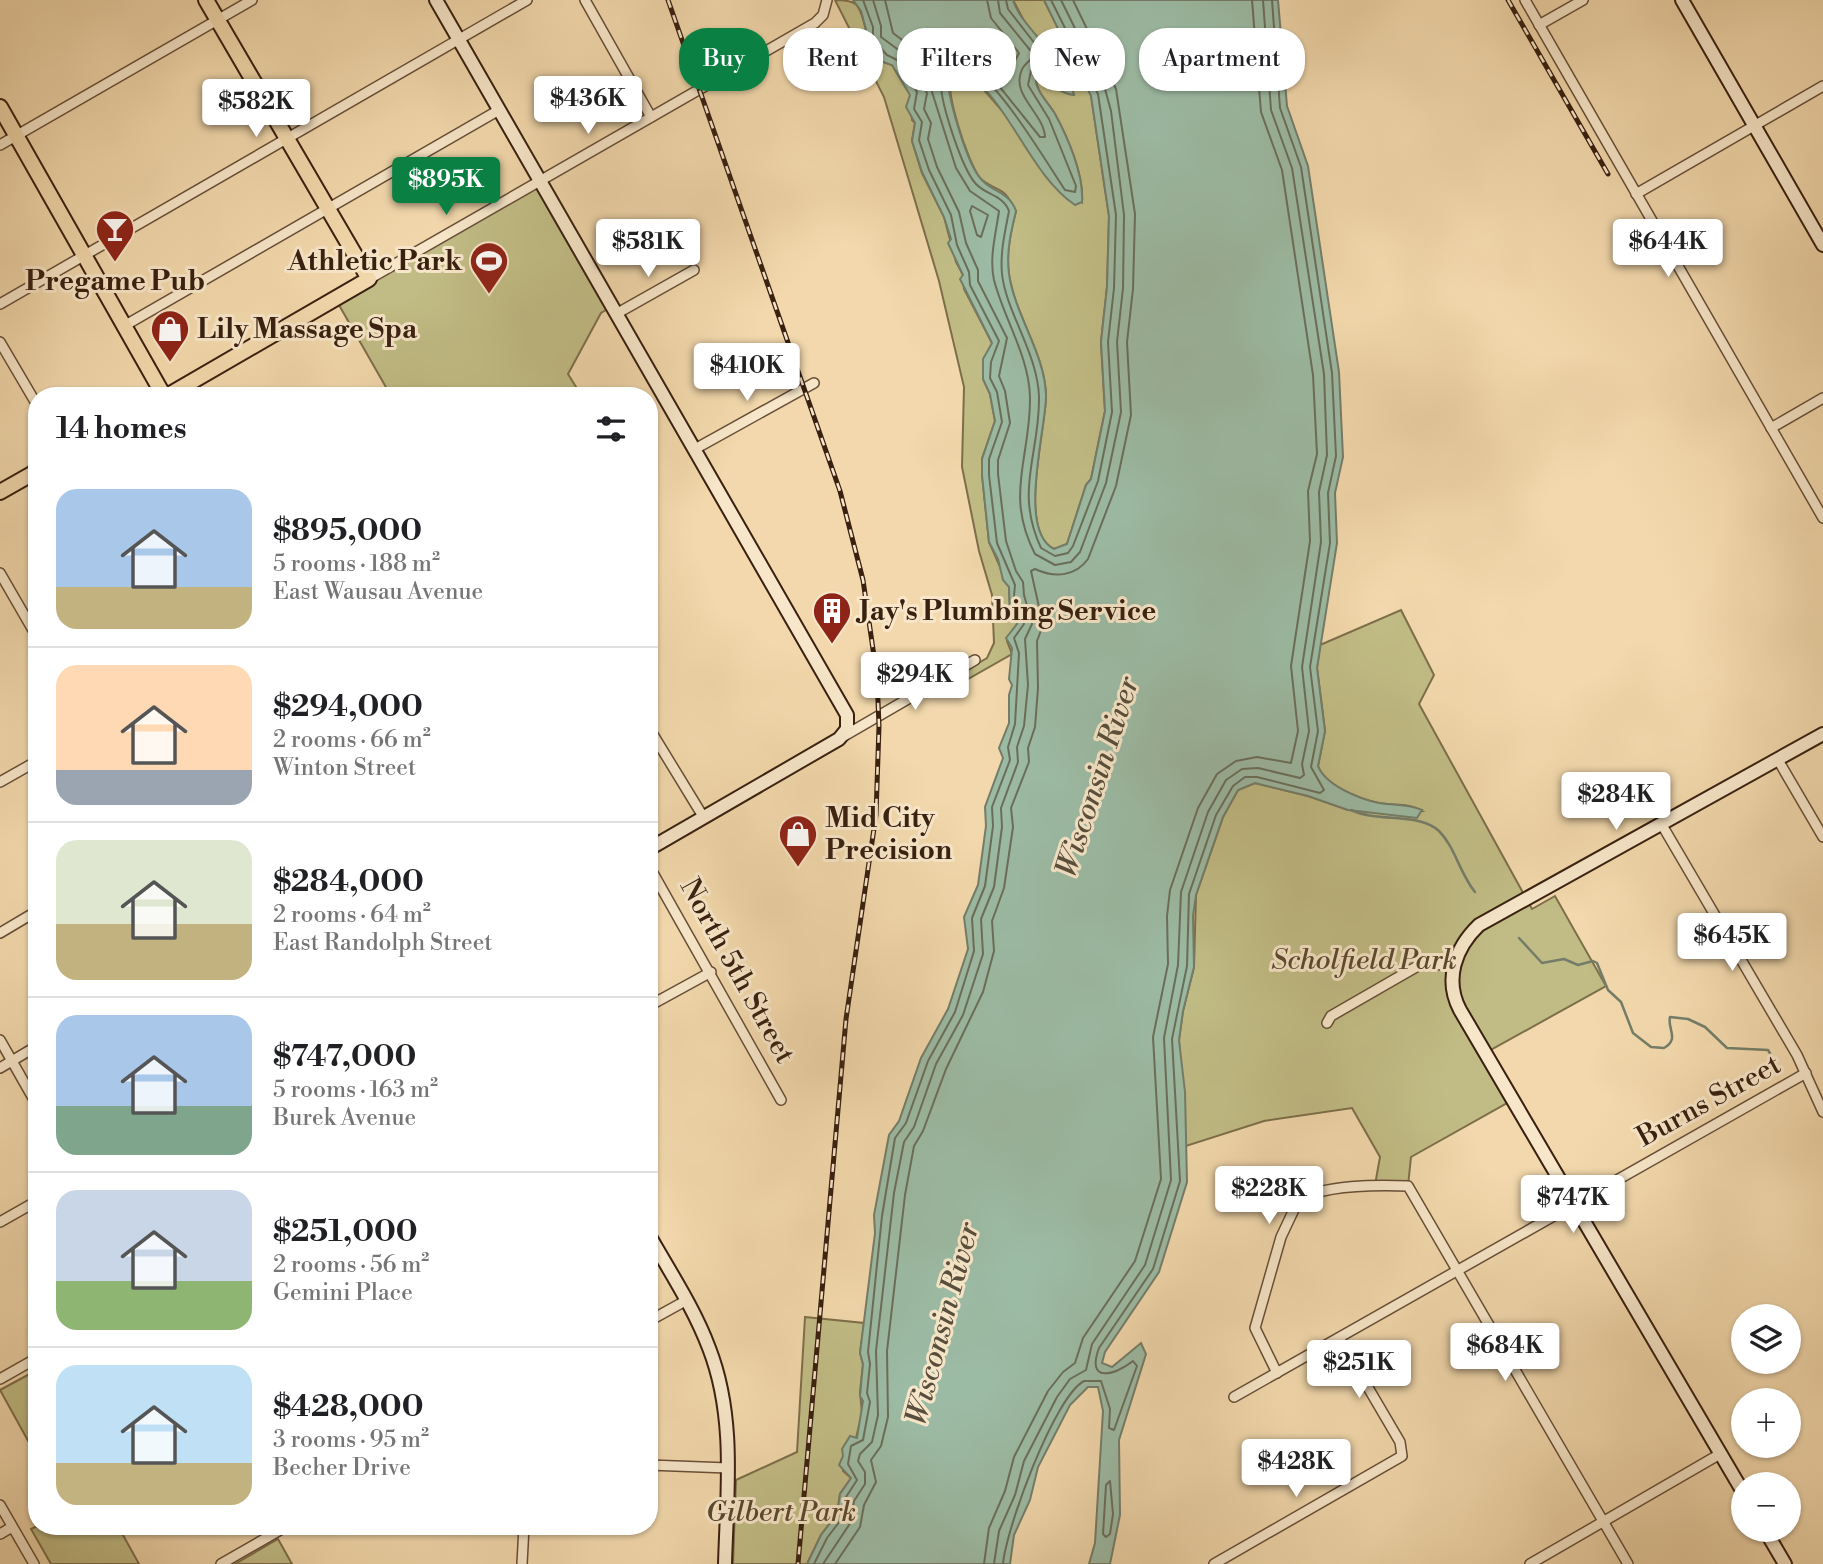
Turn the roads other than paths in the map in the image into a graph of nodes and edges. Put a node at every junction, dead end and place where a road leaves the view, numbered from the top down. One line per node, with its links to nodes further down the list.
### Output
1 (206, 0): 10 (main road)
2 (253, 0): 10 (street)
3 (436, 0): 12 (street)
4 (527, 0): 12 (street)
5 (585, 0): 16 (street)
6 (1525, 0): 11 (street)
7 (1583, 0): 11 (street)
8 (1682, 0): 17 (street)
9 (827, 3): 16 (street)
10 (218, 20): 18 (street); 19 (main road)
11 (1539, 24): 22 (street)
12 (458, 39): 15 (street); 19 (street)
13 (1823, 86): 17 (street)
14 (0, 107): 18 (main road)
15 (499, 110): 21 (street); 23 (street)
16 (651, 117): 21 (street)
17 (1755, 124): 22 (street); 24 (street)
18 (16, 136): 20 (street); 26 (main road)
19 (286, 139): 23 (main road); 26 (street)
20 (0, 145)
21 (539, 181): 28 (street); 30 (street)
22 (1636, 194): 40 (street)
23 (327, 209): 25 (main road); 31 (street)
24 (1823, 245)
25 (350, 248): 28 (main road); 32 (main road)
26 (85, 255): 29 (street); 31 (main road)
27 (694, 270): 30 (street)
28 (369, 279): 32 (main road)
29 (0, 304)
30 (616, 314): 41 (street)
31 (124, 326): 34 (main road); 36 (main road)
32 (260, 341): 34 (main road)
33 (0, 342): 38 (street)
34 (208, 371): 37 (main road)
35 (814, 383): 41 (street)
36 (160, 387)
37 (180, 387)
38 (28, 390)
39 (1823, 398): 40 (street)
40 (1771, 428): 44 (street)
41 (695, 449): 49 (street)
42 (28, 476): 43 (main road)
43 (0, 492)
44 (1823, 518)
45 (0, 573): 46 (street)
46 (28, 620)
47 (975, 660): 49 (street)
48 (1823, 734): 51 (street)
49 (839, 739): 54 (street)
50 (658, 743): 54 (street)
51 (1778, 760): 55 (street); 56 (street)
52 (28, 766): 53 (street)
53 (0, 782)
54 (704, 818): 57 (street)
55 (1662, 825): 61 (street); 69 (street)
56 (1823, 837)
57 (658, 844)
58 (658, 881): 62 (street, North 5th Street)
59 (28, 916): 60 (street)
60 (0, 933)
61 (1454, 966): 64 (street); 73 (street)
62 (711, 972): 63 (street); 71 (street, North 5th Street)
63 (658, 1001)
64 (1327, 1023)
65 (0, 1040): 67 (street)
66 (28, 1051): 67 (street)
67 (12, 1061): 68 (street); 70 (street)
68 (0, 1068)
69 (1806, 1073): 72 (street); 73 (street, Burns Street)
70 (28, 1089)
71 (781, 1100)
72 (1823, 1112)
73 (1574, 1203): 77 (street, Burns Street); 85 (street)
74 (28, 1206): 75 (street)
75 (0, 1222)
76 (658, 1250): 78 (street)
77 (1457, 1270): 80 (street, Burns Street); 82 (street); 90 (street)
78 (687, 1300): 79 (street); 87 (street)
79 (658, 1316)
80 (1339, 1338): 82 (street, Burns Street); 100 (street)
81 (28, 1363): 83 (street)
82 (1277, 1373): 84 (street, Burns Street)
83 (0, 1379)
84 (1234, 1398)
85 (1720, 1454): 88 (street); 90 (street)
86 (658, 1465): 87 (street)
87 (728, 1468): 99 (street)
88 (1731, 1472)
89 (0, 1505): 91 (street)
90 (1604, 1521): 101 (street); 102 (street)
91 (12, 1527): 92 (street); 96 (street)
92 (0, 1534)
93 (271, 1535): 97 (street)
94 (524, 1535): 98 (street)
95 (1772, 1542): 103 (street)
96 (34, 1564)
97 (221, 1564)
98 (522, 1564)
99 (725, 1564)
100 (1214, 1564)
101 (1530, 1564)
102 (1628, 1564)
103 (1785, 1564)

